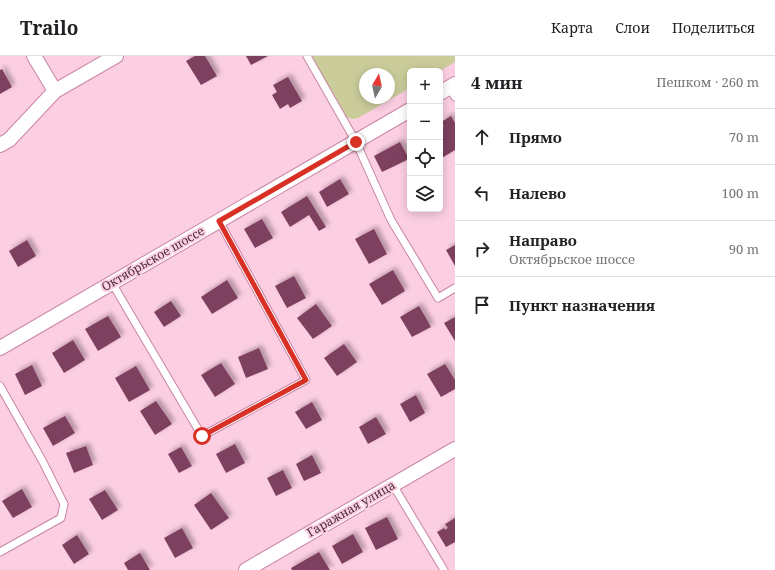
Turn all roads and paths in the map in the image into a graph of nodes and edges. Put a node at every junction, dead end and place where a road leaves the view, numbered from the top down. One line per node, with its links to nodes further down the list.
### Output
1 (34, 56): 4 (street)
2 (116, 56): 4 (street)
3 (307, 56): 6 (lane)
4 (55, 91): 7 (street)
5 (407, 112): 6 (street, Октябрьское шоссе)
6 (356, 142): 8 (street, Октябрьское шоссе); 10 (lane)
7 (0, 145)
8 (219, 221): 9 (street, Октябрьское шоссе); 9 (lane)
9 (112, 283): 11 (street, Октябрьское шоссе)
10 (455, 288)
11 (0, 348)
12 (0, 386): 15 (lane)
13 (455, 449): 14 (street, Гаражная улица)
14 (393, 485): 16 (street, Гаражная улица); 17 (lane)
15 (0, 552)
16 (246, 570)
17 (444, 570)

